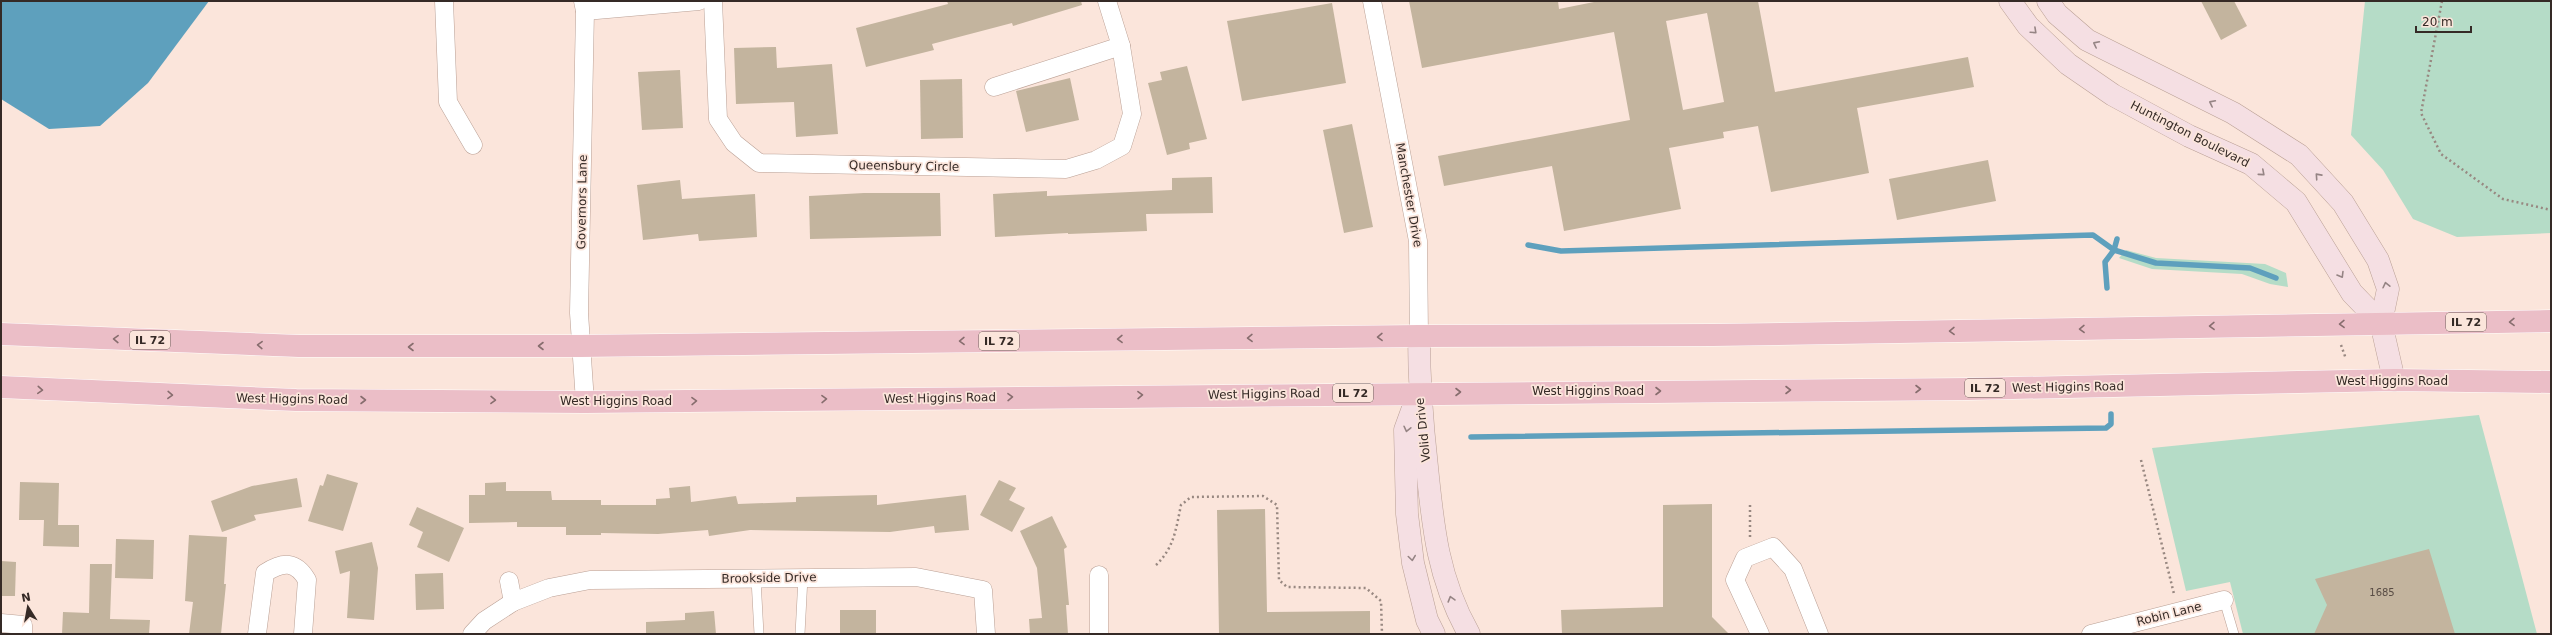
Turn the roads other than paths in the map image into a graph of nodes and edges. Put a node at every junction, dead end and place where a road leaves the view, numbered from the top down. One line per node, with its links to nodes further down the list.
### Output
1 (444, 1): 11 (street)
2 (699, 1): 8 (street)
3 (713, 1): 9 (street, Queensbury Circle)
4 (1107, 1): 9 (street, Queensbury Circle)
5 (1372, 1): 15 (street, Manchester Drive)
6 (2010, 1): 13 (street, Huntington Boulevard, one-way to 13)
7 (2048, 1): 13 (street, one-way to 7)
8 (584, 6): 16 (street, Governors Lane)
9 (1121, 46): 10 (street)
10 (994, 87)
11 (473, 145)
12 (2551, 321): 13 (main road, IL 72, one-way to 13)
13 (2381, 323): 15 (main road, IL 72, one-way to 15); 17 (street)
14 (1, 334): 16 (main road, IL 72, one-way to 14)
15 (1419, 336): 16 (main road, IL 72, one-way to 16); 20 (street, Manchester Drive)
16 (580, 346): 21 (street, Governors Lane)
17 (2394, 380): 18 (main road, West Higgins Road / IL 72); 20 (main road, West Higgins Road / IL 72, one-way to 17)
18 (2551, 382)
19 (1, 387): 21 (main road, West Higgins Road / IL 72, one-way to 21)
20 (1419, 392): 21 (main road, West Higgins Road / IL 72, one-way to 20); 37 (street, Volid Drive, one-way to 37); 38 (street, Volid Drive, one-way to 20)
21 (585, 402)
22 (1099, 575): 36 (street)
23 (803, 577): 24 (street, Brookside Drive); 34 (lane); 35 (street, Brookside Drive)
24 (756, 579): 27 (street, Brookside Drive); 33 (lane)
25 (508, 581): 27 (street)
26 (2224, 600): 41 (street, Robin Lane); 42 (lane)
27 (513, 602): 32 (street, Brookside Drive)
28 (1, 623): 29 (street)
29 (23, 634)
30 (257, 634): 31 (street)
31 (303, 634)
32 (472, 634)
33 (759, 634)
34 (800, 634)
35 (986, 634)
36 (1099, 634)
37 (1434, 634)
38 (1469, 634)
39 (1760, 634): 40 (street)
40 (1819, 634)
41 (2091, 634)
42 (2234, 634)

